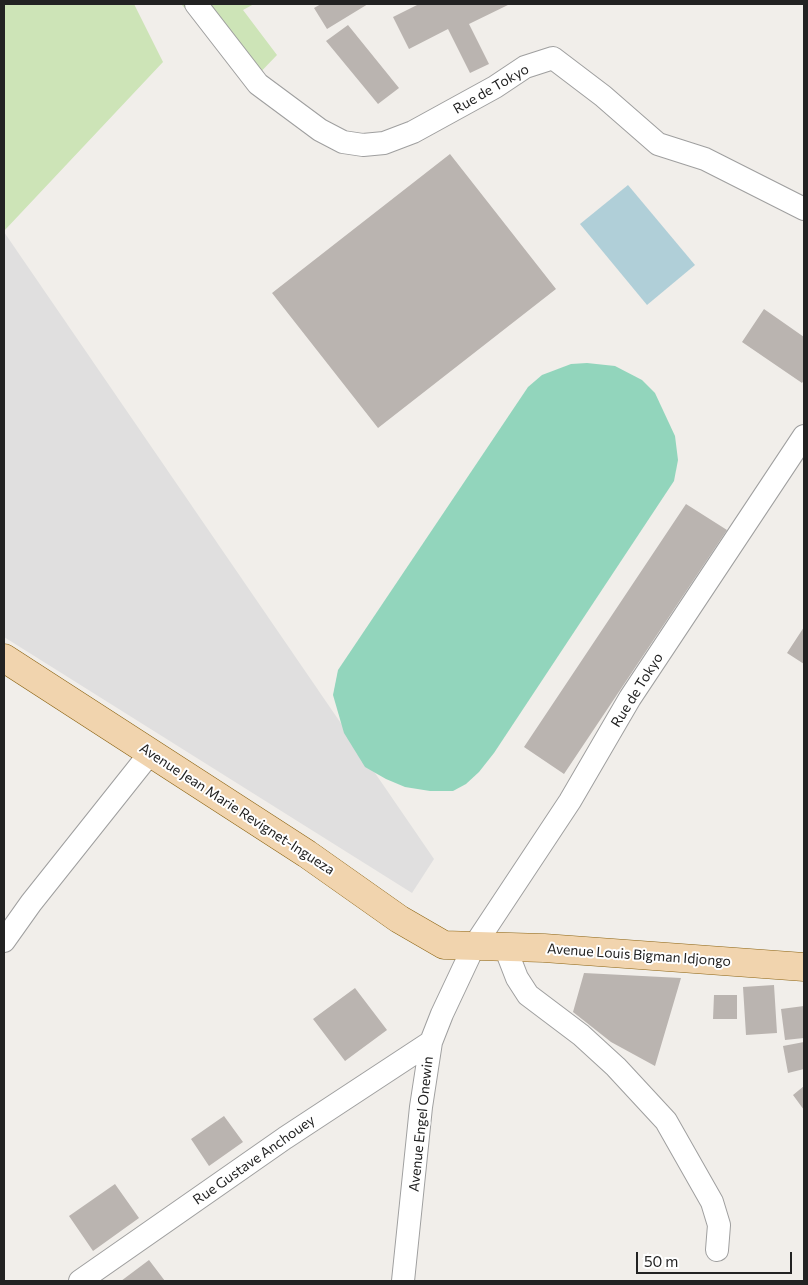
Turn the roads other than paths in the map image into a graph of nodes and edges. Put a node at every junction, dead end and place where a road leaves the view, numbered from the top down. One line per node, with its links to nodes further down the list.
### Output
1 (196, 4): 2 (street, Rue de Tokyo)
2 (804, 209)
3 (804, 436): 7 (street, Rue de Tokyo)
4 (4, 658): 5 (main road, Avenue Jean Marie Revignet-Ingueza)
5 (151, 752): 6 (street); 7 (main road, Avenue Jean Marie Revignet-Ingueza)
6 (4, 941)
7 (474, 946): 8 (main road, Avenue Louis Bigman Idjongo); 10 (street, Avenue Engel Onewin)
8 (505, 946): 9 (main road, Avenue Louis Bigman Idjongo); 11 (street)
9 (804, 967)
10 (431, 1042): 12 (street, Rue Gustave Anchouey); 13 (street, Avenue Engel Onewin)
11 (716, 1250)
12 (80, 1281)
13 (403, 1281)

